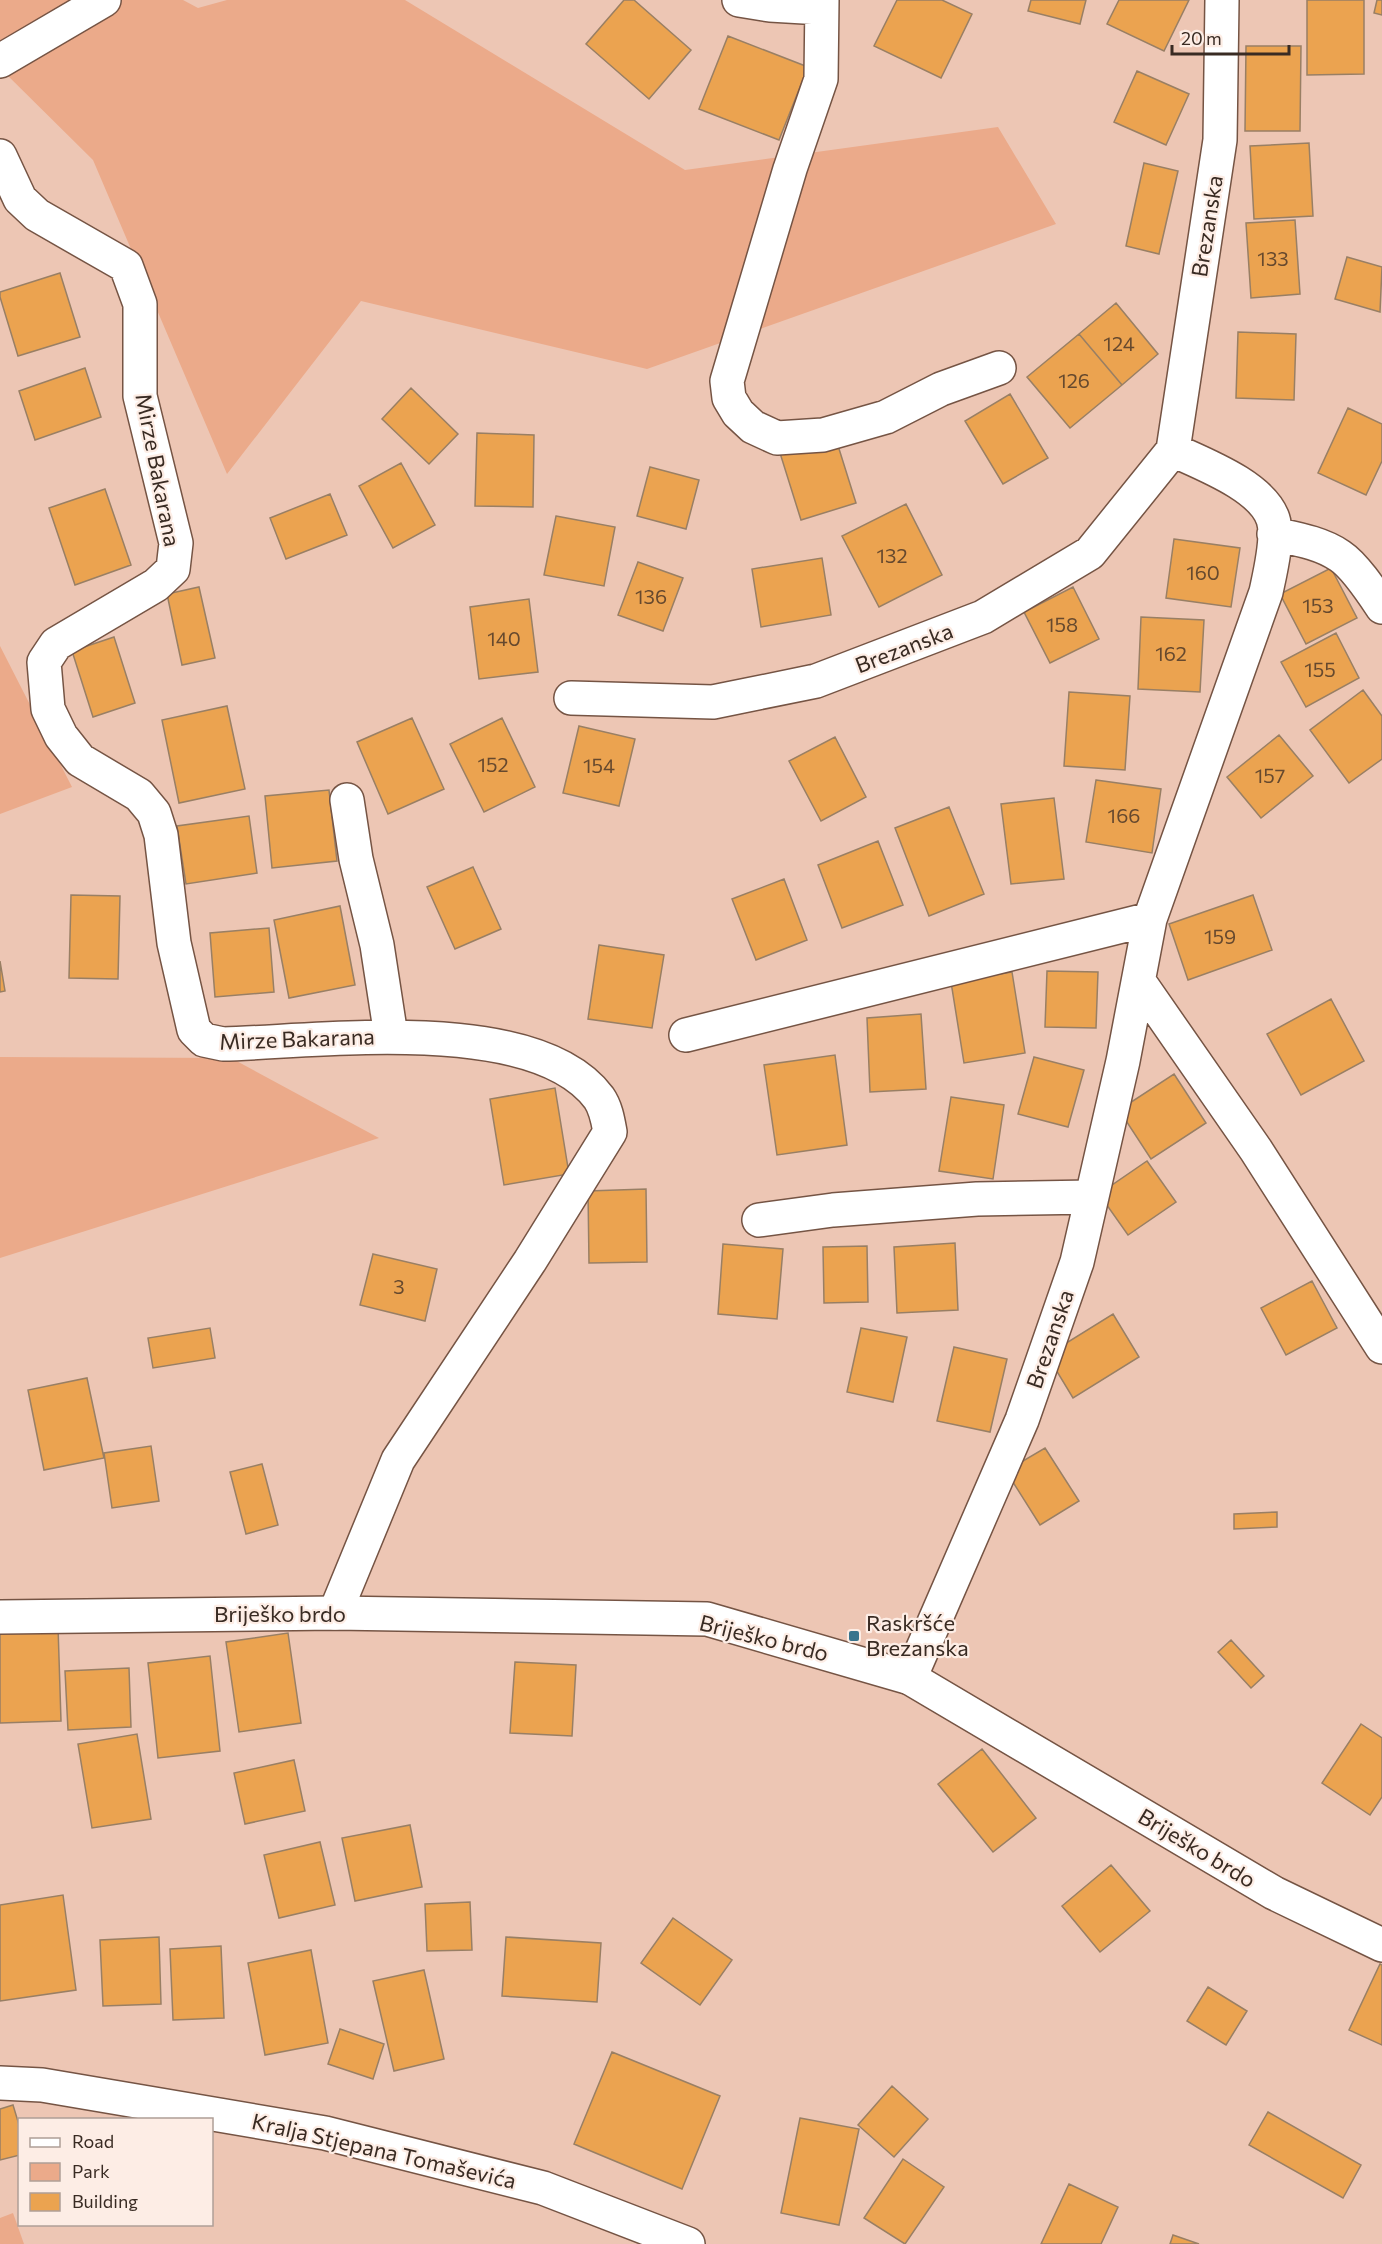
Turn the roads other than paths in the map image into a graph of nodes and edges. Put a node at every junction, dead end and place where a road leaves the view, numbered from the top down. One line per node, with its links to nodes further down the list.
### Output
1 (104, 0): 5 (street)
2 (739, 0): 4 (street)
3 (1222, 0): 8 (street, Brezanska)
4 (822, 4): 7 (street)
5 (0, 61)
6 (0, 156): 16 (street, Mirze Bakarana)
7 (999, 368)
8 (1173, 450): 9 (street, Brezanska); 11 (street, Brezanska)
9 (1274, 534): 10 (street); 13 (street, Brezanska)
10 (1382, 607)
11 (571, 698)
12 (347, 800): 16 (street, Mirze Bakarana)
13 (1150, 919): 14 (street, Brezanska); 15 (street)
14 (1140, 983): 17 (street, Brezanska); 19 (street)
15 (686, 1035)
16 (391, 1036): 20 (street, Mirze Bakarana)
17 (1092, 1197): 18 (street); 22 (street, Brezanska)
18 (759, 1220)
19 (1382, 1347)
20 (335, 1613): 21 (street, Briješko brdo); 22 (street, Briješko brdo)
21 (0, 1617)
22 (910, 1678): 23 (street, Briješko brdo)
23 (1382, 1945)
24 (0, 2084): 25 (street, Kralja Stjepana Tomaševića)
25 (688, 2244)

